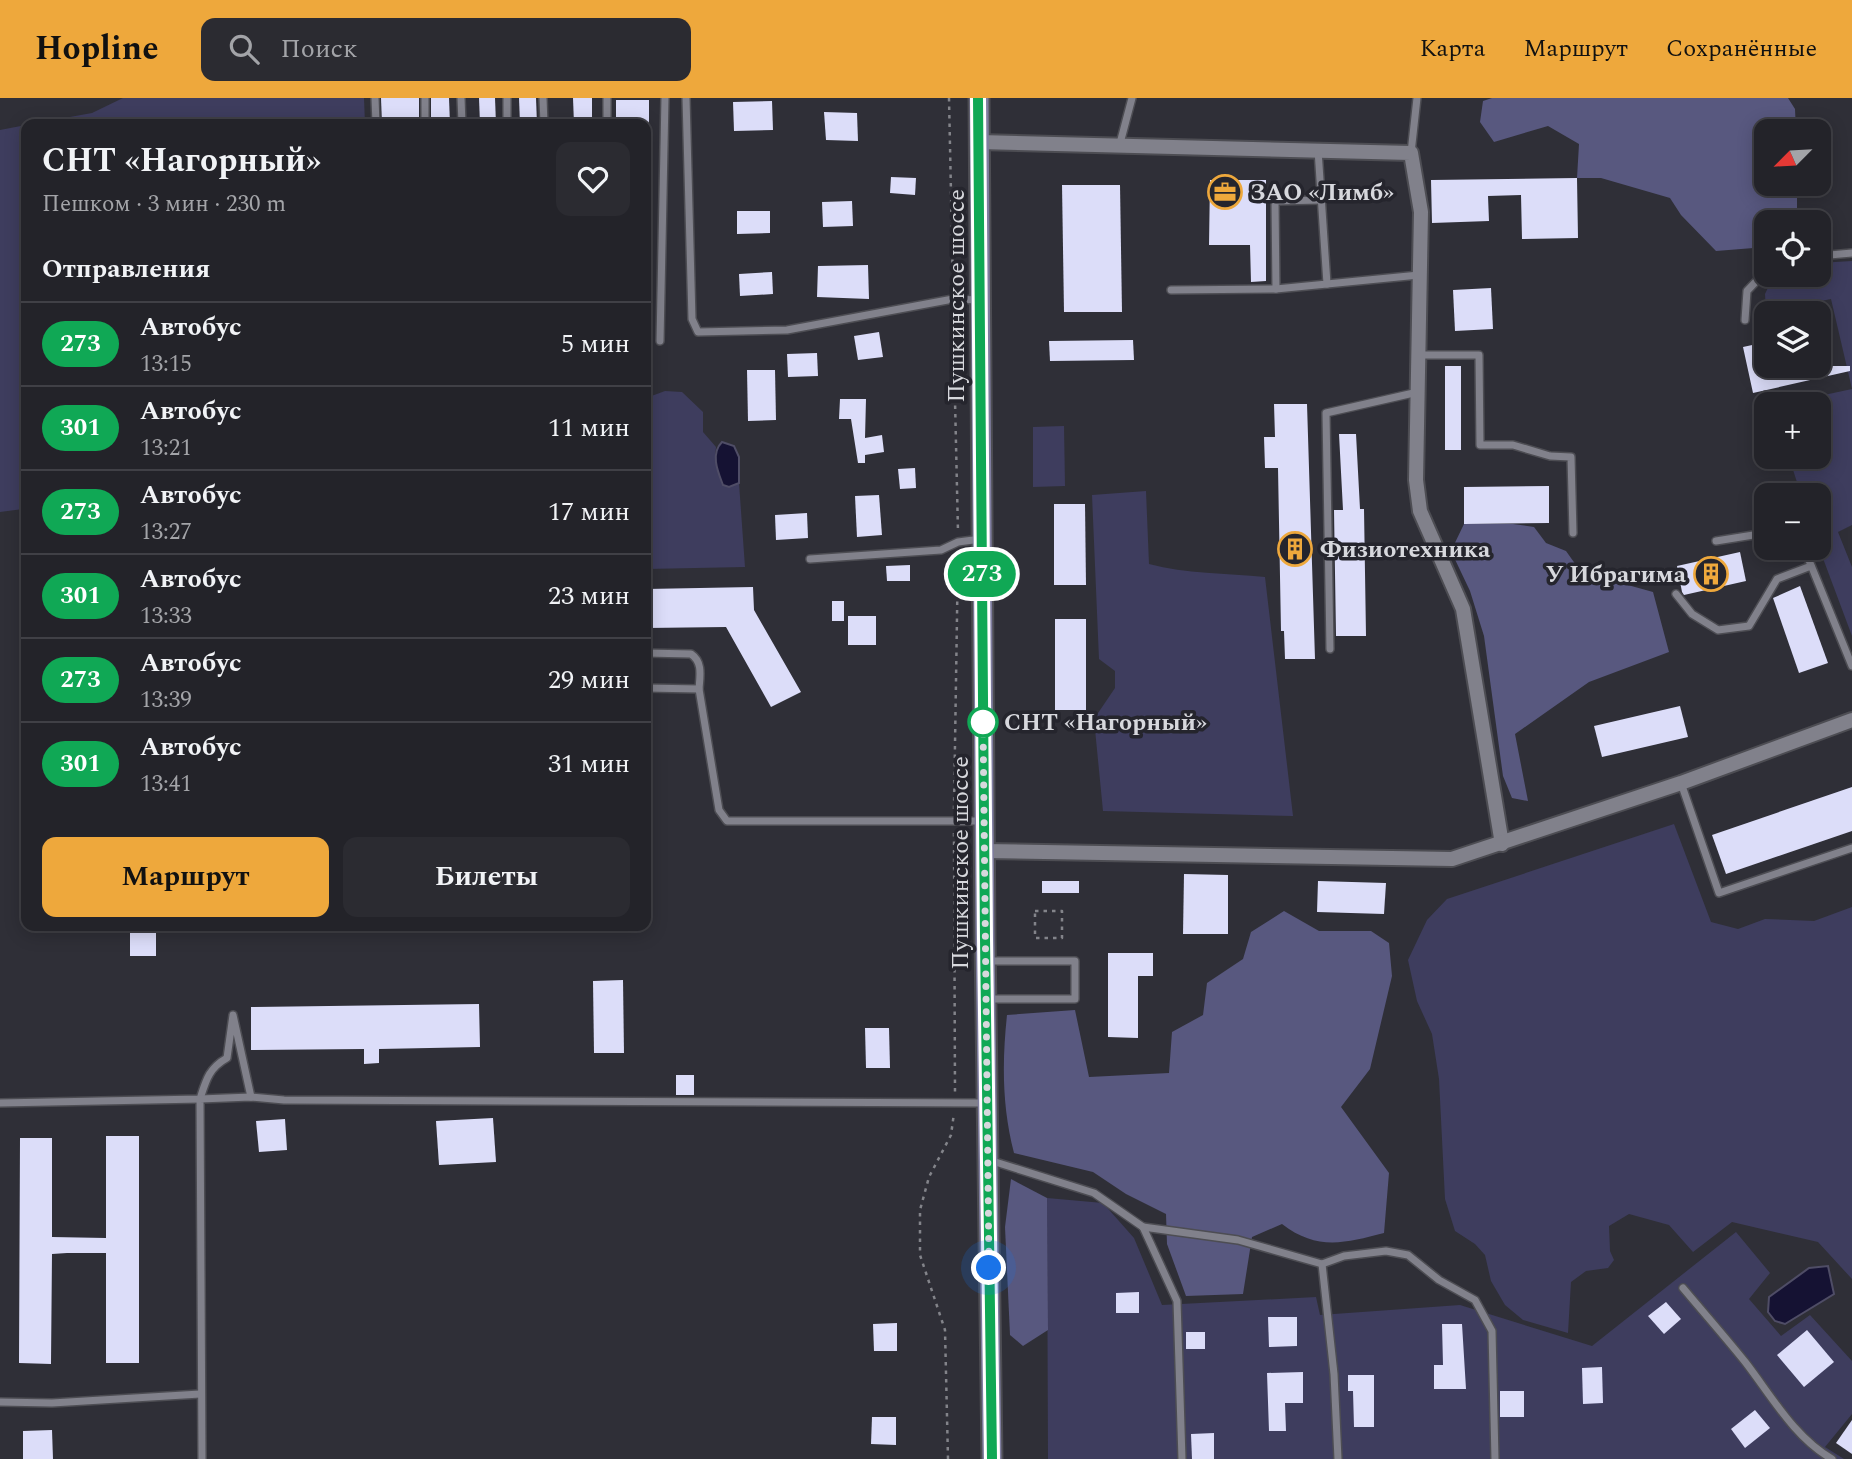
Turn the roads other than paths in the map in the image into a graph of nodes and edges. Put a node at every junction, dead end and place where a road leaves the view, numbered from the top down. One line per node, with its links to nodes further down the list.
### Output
1 (375, 98): 12 (lane)
2 (425, 98): 13 (lane)
3 (461, 98): 14 (lane)
4 (507, 98): 15 (lane)
5 (543, 98): 16 (lane)
6 (607, 98): 17 (lane)
7 (665, 98): 32 (lane)
8 (687, 98): 30 (lane)
9 (979, 98): 18 (main road, Пушкинское шоссе)
10 (1132, 98): 19 (lane)
11 (1417, 98): 21 (lane)
12 (376, 119)
13 (425, 119)
14 (462, 119)
15 (507, 119)
16 (544, 119)
17 (607, 119)
18 (979, 142): 19 (street); 30 (main road, Пушкинское шоссе)
19 (1119, 147): 20 (street)
20 (1318, 150): 21 (street); 22 (lane)
21 (1411, 153): 25 (street)
22 (1321, 200): 26 (lane); 28 (lane)
23 (1852, 253): 24 (lane)
24 (1831, 255)
25 (1420, 275): 26 (lane); 33 (street)
26 (1327, 284): 28 (lane)
27 (1754, 284): 31 (lane)
28 (1276, 289): 29 (lane)
29 (1171, 290)
30 (980, 300): 37 (main road, Пушкинское шоссе)
31 (1745, 320)
32 (660, 341)
33 (1419, 355): 34 (street); 35 (lane)
34 (1418, 391): 43 (lane); 51 (street)
35 (1573, 533)
36 (1754, 535): 38 (lane)
37 (982, 539): 39 (lane); 50 (main road, Пушкинское шоссе)
38 (1716, 541)
39 (810, 559)
40 (1809, 560): 41 (lane)
41 (1811, 566): 42 (lane); 45 (lane)
42 (1676, 594)
43 (1330, 649)
44 (651, 653): 47 (lane)
45 (1852, 666)
46 (651, 688): 47 (lane)
47 (699, 689): 50 (lane)
48 (1852, 720): 49 (street)
49 (1681, 783): 51 (street); 52 (lane)
50 (984, 821): 53 (main road, Пушкинское шоссе)
51 (1502, 844): 53 (street)
52 (1852, 848)
53 (984, 851): 54 (main road, Пушкинское шоссе)
54 (985, 961): 55 (main road, Пушкинское шоссе); 55 (lane)
55 (986, 999): 59 (main road, Пушкинское шоссе)
56 (251, 1097): 57 (lane); 57 (lane); 59 (lane)
57 (200, 1100): 58 (lane); 64 (lane)
58 (0, 1103)
59 (986, 1103): 60 (main road, Пушкинское шоссе)
60 (987, 1159): 61 (lane); 67 (main road, Пушкинское шоссе)
61 (1143, 1227): 62 (lane); 68 (lane)
62 (1322, 1264): 69 (lane); 70 (lane)
63 (1683, 1288): 71 (lane)
64 (200, 1394): 65 (lane); 66 (lane)
65 (0, 1402)
66 (202, 1459)
67 (992, 1459)
68 (1182, 1459)
69 (1338, 1459)
70 (1495, 1459)
71 (1832, 1459)

